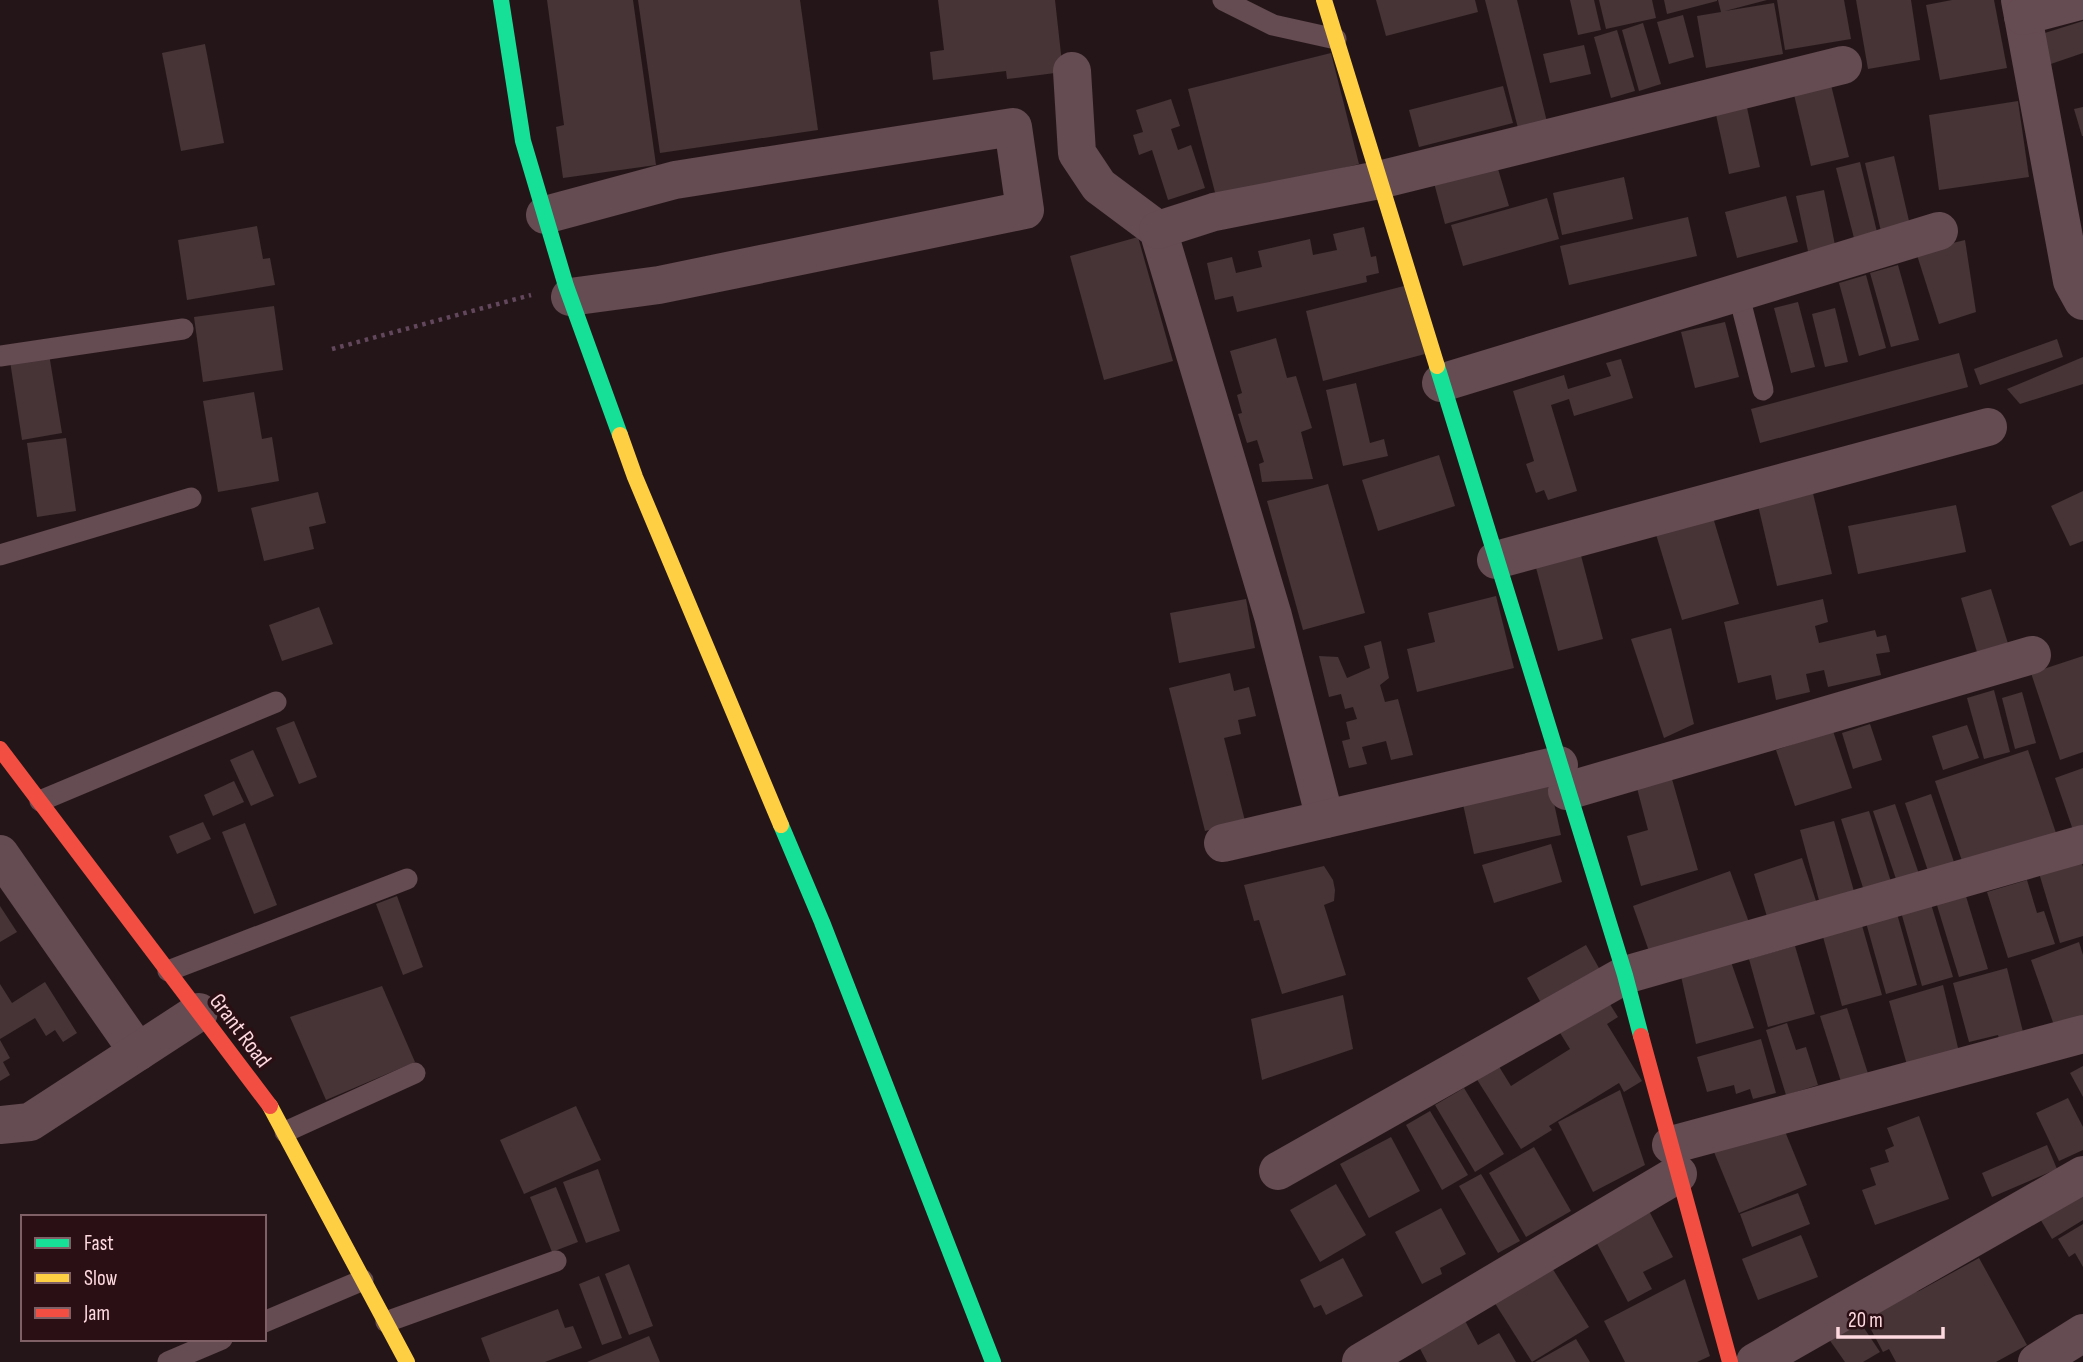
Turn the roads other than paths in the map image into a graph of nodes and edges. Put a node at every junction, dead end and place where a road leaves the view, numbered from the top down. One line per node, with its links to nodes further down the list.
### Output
1 (501, 0): 11 (street)
2 (1223, 0): 6 (lane)
3 (1324, 0): 6 (street)
4 (2083, 0): 5 (street)
5 (2022, 8): 10 (street)
6 (1336, 39): 9 (street)
7 (1843, 65): 9 (street)
8 (1072, 71): 12 (street)
9 (1379, 180): 12 (street); 19 (street)
10 (2070, 202): 16 (street)
11 (545, 215): 14 (street); 14 (street)
12 (1157, 230): 30 (street)
13 (1940, 231): 15 (street)
14 (568, 291): 54 (street)
15 (1738, 292): 19 (street); 20 (lane)
16 (2083, 300)
17 (183, 329): 18 (lane)
18 (0, 356)
19 (1441, 383): 24 (street)
20 (1763, 390)
21 (1988, 427): 24 (street)
22 (191, 498): 23 (lane)
23 (0, 555)
24 (1496, 560): 28 (street)
25 (2032, 655): 28 (street)
26 (276, 702): 29 (lane)
27 (0, 749): 29 (street, Grant Road)
28 (1563, 778): 30 (street); 36 (street)
29 (40, 801): 35 (street, Grant Road)
30 (1325, 819): 31 (street)
31 (1223, 843)
32 (2083, 844): 36 (street)
33 (0, 854): 39 (street)
34 (407, 879): 35 (lane)
35 (169, 971): 37 (street, Grant Road)
36 (1625, 975): 43 (street); 44 (street)
37 (199, 1012): 39 (street); 42 (street, Grant Road)
38 (2083, 1034): 43 (street)
39 (138, 1052): 41 (street)
40 (415, 1073): 42 (lane)
41 (0, 1125)
42 (285, 1132): 47 (street, Grant Road)
43 (1674, 1160): 55 (street); 56 (street)
44 (1278, 1171)
45 (2083, 1175): 57 (street)
46 (556, 1261): 49 (lane)
47 (363, 1280): 48 (lane); 49 (street, Grant Road)
48 (266, 1321)
49 (386, 1322): 53 (street, Grant Road)
50 (2083, 1333): 58 (street)
51 (217, 1341): 52 (lane)
52 (168, 1362)
53 (407, 1362)
54 (993, 1362)
55 (1361, 1362)
56 (1730, 1362)
57 (1755, 1362)
58 (2037, 1362)

